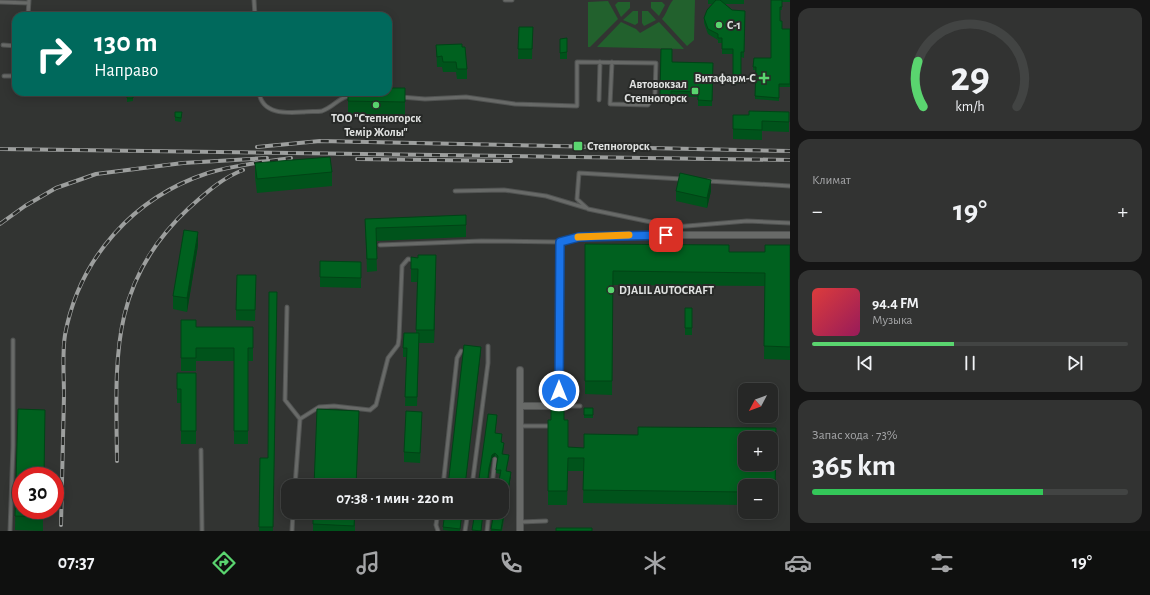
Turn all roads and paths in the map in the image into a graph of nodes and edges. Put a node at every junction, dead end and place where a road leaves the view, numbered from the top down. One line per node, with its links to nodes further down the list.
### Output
1 (254, 0): 7 (lane)
2 (505, 0): 3 (lane)
3 (512, 0)
4 (29, 1): 5 (lane); 6 (lane)
5 (0, 2)
6 (28, 12)
7 (255, 12)
8 (3, 46): 9 (lane)
9 (12, 46)
10 (600, 62): 11 (lane); 16 (lane); 17 (lane)
11 (612, 62): 11 (lane)
12 (4, 76): 13 (lane)
13 (12, 76)
14 (260, 96): 15 (lane)
15 (350, 96)
16 (394, 97)
17 (599, 100)
18 (685, 179): 22 (lane)
19 (700, 180): 20 (lane)
20 (790, 186)
21 (455, 191): 22 (lane)
22 (588, 209): 23 (lane)
23 (790, 223)
24 (790, 235): 25 (street)
25 (560, 242): 26 (lane); 34 (street)
26 (380, 245)
27 (416, 260): 36 (lane)
28 (287, 307): 36 (lane)
29 (13, 340): 51 (lane)
30 (488, 346): 43 (lane)
31 (460, 351): 42 (lane)
32 (520, 370): 33 (street)
33 (520, 406): 34 (street); 37 (street)
34 (559, 406): 35 (lane)
35 (580, 406)
36 (300, 419): 41 (lane)
37 (520, 426): 38 (lane); 49 (street)
38 (548, 426)
39 (201, 450): 52 (lane)
40 (495, 459): 44 (lane)
41 (296, 479)
42 (444, 479)
43 (473, 479)
44 (493, 479)
45 (293, 519): 53 (lane)
46 (437, 519): 54 (lane)
47 (467, 519): 55 (lane)
48 (488, 519): 56 (lane)
49 (520, 522): 50 (lane); 57 (street)
50 (546, 522)
51 (10, 531)
52 (202, 531)
53 (292, 531)
54 (438, 531)
55 (465, 531)
56 (487, 531)
57 (520, 531)

